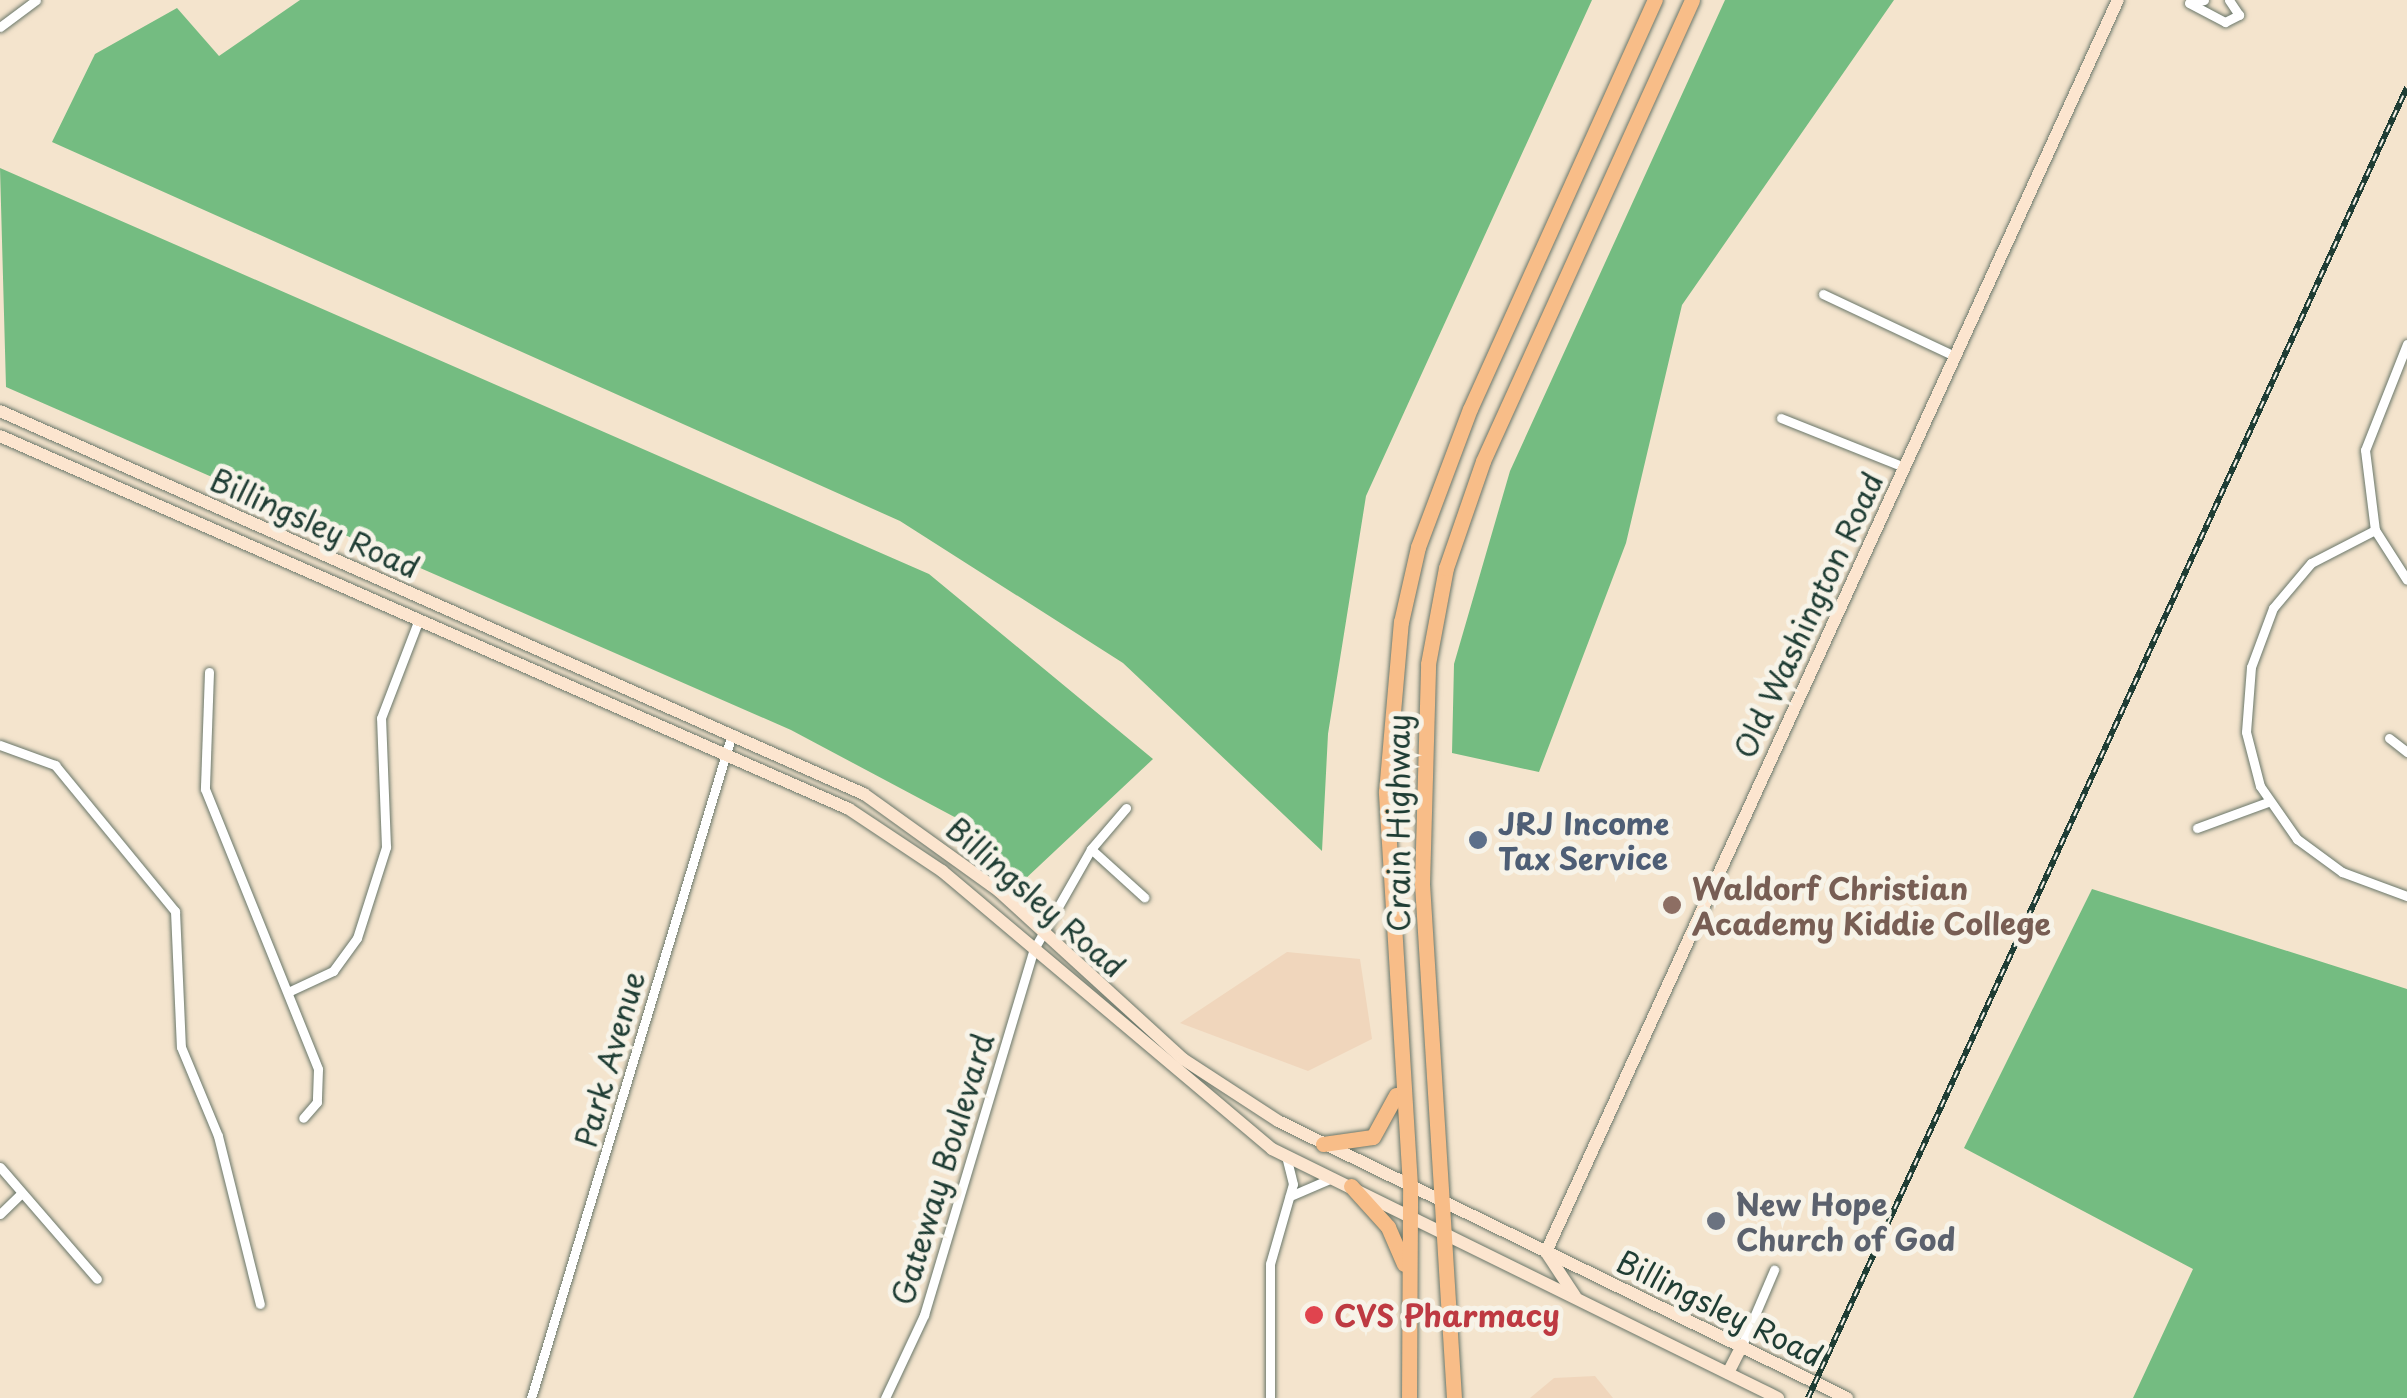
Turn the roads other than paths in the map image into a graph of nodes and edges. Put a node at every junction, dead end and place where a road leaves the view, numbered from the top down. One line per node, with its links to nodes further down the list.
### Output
1 (36, 0): 8 (street)
2 (1656, 0): 34 (highway, Crain Highway)
3 (1692, 0): 44 (highway, Crain Highway)
4 (2118, 0): 11 (main road, Old Washington Road)
5 (2204, 0): 7 (street)
6 (2228, 0): 7 (street)
7 (2186, 1)
8 (0, 27)
9 (1823, 294): 11 (street)
10 (2407, 344): 16 (street)
11 (1955, 356): 15 (main road, Old Washington Road)
12 (0, 411): 20 (main road, Billingsley Road)
13 (1782, 418): 15 (street)
14 (0, 436): 18 (main road, Billingsley Road)
15 (1904, 467): 48 (main road, Old Washington Road)
16 (2376, 530): 17 (street); 25 (street)
17 (2407, 580)
18 (419, 618): 23 (main road, Billingsley Road); 33 (street)
19 (209, 672): 33 (street)
20 (732, 734): 23 (street, Park Avenue); 31 (main road, Billingsley Road)
21 (2389, 738): 24 (street)
22 (0, 745): 53 (street)
23 (727, 751): 32 (main road, Billingsley Road); 56 (street, Park Avenue)
24 (2407, 752)
25 (2268, 802): 27 (street); 29 (street)
26 (1126, 808): 28 (street, Gateway Boulevard)
27 (2197, 828)
28 (1090, 849): 30 (street); 31 (street, Gateway Boulevard)
29 (2407, 896)
30 (1144, 897)
31 (1042, 933): 32 (street, Gateway Boulevard); 36 (main road, Billingsley Road)
32 (1034, 949): 37 (main road, Billingsley Road); 57 (street, Gateway Boulevard)
33 (288, 992): 35 (street)
34 (1400, 1071): 36 (highway); 41 (highway, Crain Highway)
35 (303, 1118)
36 (1322, 1144): 41 (main road, Billingsley Road)
37 (1286, 1156): 39 (main road, Billingsley Road); 43 (street)
38 (0, 1167): 42 (street)
39 (1332, 1178): 40 (main road, Billingsley Road); 43 (street)
40 (1351, 1186): 45 (main road, Billingsley Road); 51 (highway)
41 (1410, 1186): 44 (main road, Billingsley Road); 45 (highway, Crain Highway)
42 (20, 1194): 46 (street); 50 (street)
43 (1290, 1196): 58 (street)
44 (1444, 1204): 47 (highway, Crain Highway); 48 (main road, Billingsley Road)
45 (1410, 1213): 47 (main road, Billingsley Road); 51 (highway, Crain Highway)
46 (0, 1214)
47 (1445, 1233): 52 (main road, Billingsley Road); 60 (highway, Crain Highway)
48 (1546, 1252): 52 (main road); 54 (main road, Billingsley Road)
49 (1774, 1270): 54 (street)
50 (97, 1278)
51 (1412, 1298): 59 (highway, Crain Highway)
52 (1583, 1302): 55 (main road, Billingsley Road)
53 (260, 1304)
54 (1742, 1345): 55 (main road); 62 (main road, Billingsley Road)
55 (1728, 1373): 61 (main road, Billingsley Road)
56 (531, 1398)
57 (885, 1398)
58 (1270, 1398)
59 (1410, 1398)
60 (1454, 1398)
61 (1778, 1398)
62 (1847, 1398)

